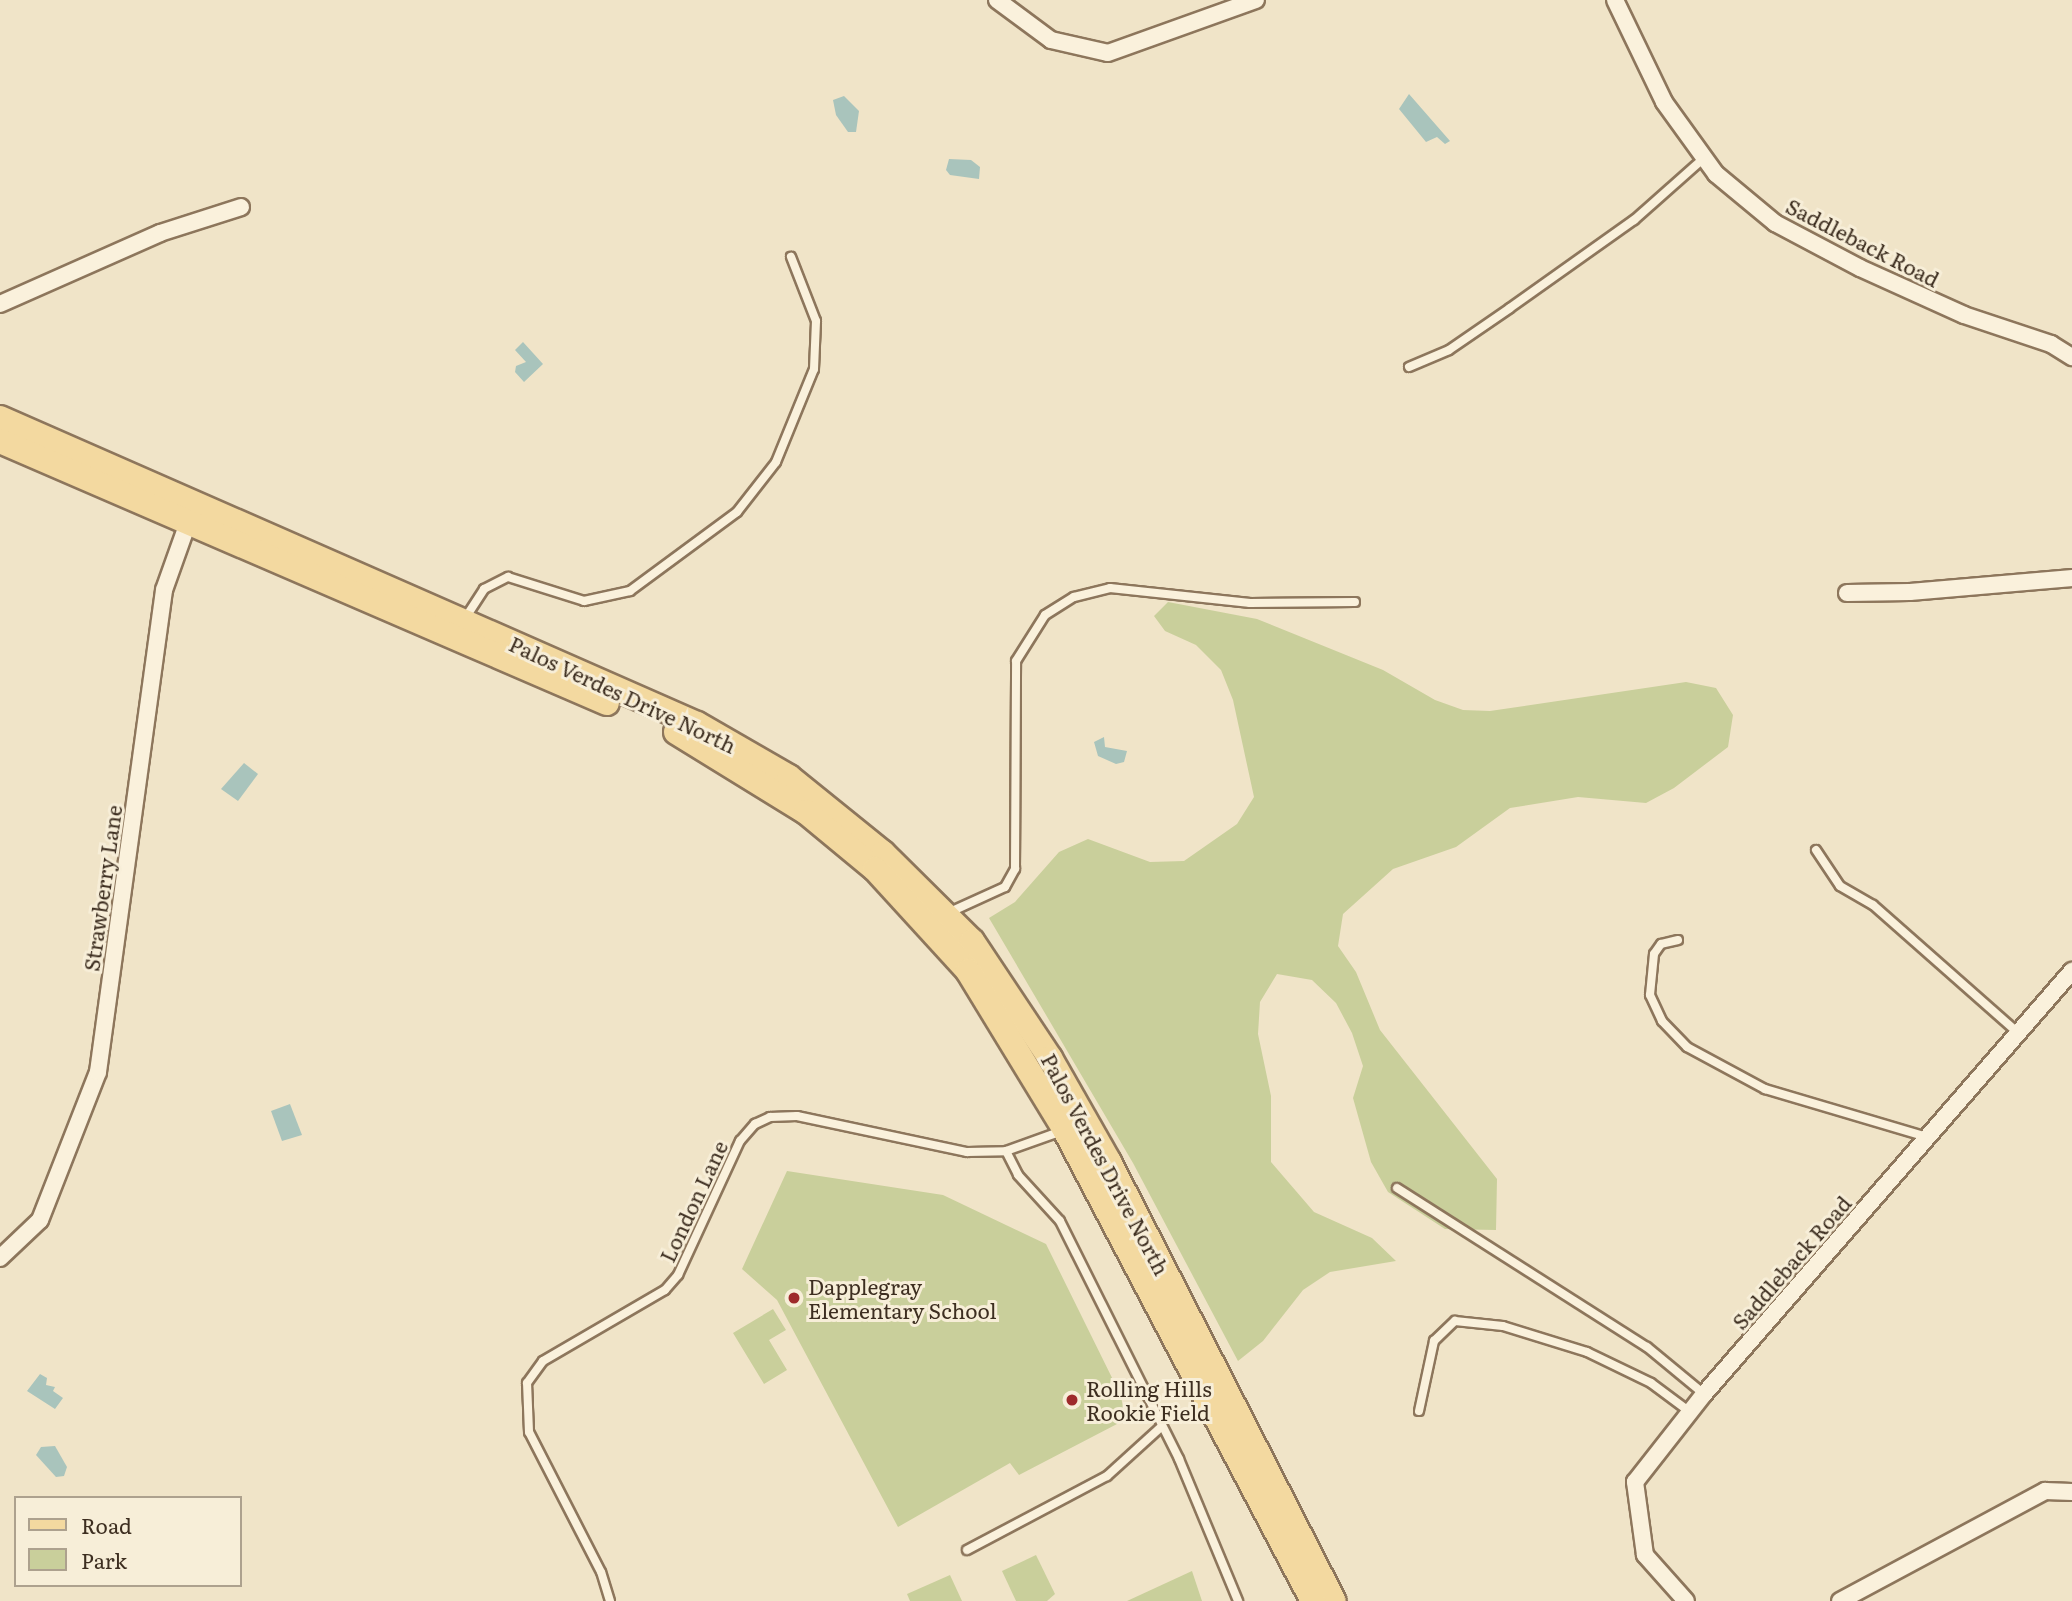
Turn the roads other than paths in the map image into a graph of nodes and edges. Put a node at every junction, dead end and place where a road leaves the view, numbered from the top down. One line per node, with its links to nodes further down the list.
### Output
1 (997, 0): 2 (street)
2 (1256, 0)
3 (1615, 0): 4 (street, Saddleback Road)
4 (1704, 158): 8 (street, Saddleback Road); 9 (lane)
5 (241, 207): 7 (street)
6 (791, 257): 16 (lane)
7 (0, 304)
8 (2072, 357)
9 (1409, 367)
10 (0, 418): 12 (main road, Palos Verdes Drive North)
11 (0, 441): 12 (main road, Palos Verdes Drive North)
12 (192, 513): 16 (main road, Palos Verdes Drive North); 27 (street, Strawberry Lane)
13 (2072, 578): 14 (street)
14 (1847, 593)
15 (1355, 602): 18 (lane)
16 (460, 630): 18 (main road, Palos Verdes Drive North)
17 (1816, 850): 21 (lane)
18 (938, 919): 22 (main road, Palos Verdes Drive North); 23 (main road, Palos Verdes Drive North)
19 (1678, 940): 24 (lane)
20 (2072, 971): 21 (street, Saddleback Road)
21 (2018, 1033): 24 (street, Saddleback Road)
22 (1050, 1058): 23 (main road); 28 (main road, Palos Verdes Drive North)
23 (1065, 1130): 25 (lane, London Lane); 28 (main road); 37 (main road, Palos Verdes Drive North)
24 (1927, 1138): 29 (street, Saddleback Road)
25 (1006, 1151): 32 (lane); 35 (lane, London Lane)
26 (1397, 1188): 29 (lane)
27 (0, 1258)
28 (1162, 1268): 38 (main road, Palos Verdes Drive North)
29 (1704, 1395): 31 (street, Saddleback Road)
30 (1419, 1411): 31 (lane)
31 (1690, 1412): 39 (street, Saddleback Road)
32 (1161, 1427): 34 (lane); 36 (lane)
33 (2072, 1492): 40 (street)
34 (967, 1549)
35 (610, 1601)
36 (1238, 1601)
37 (1313, 1601)
38 (1334, 1601)
39 (1686, 1601)
40 (1840, 1601)

